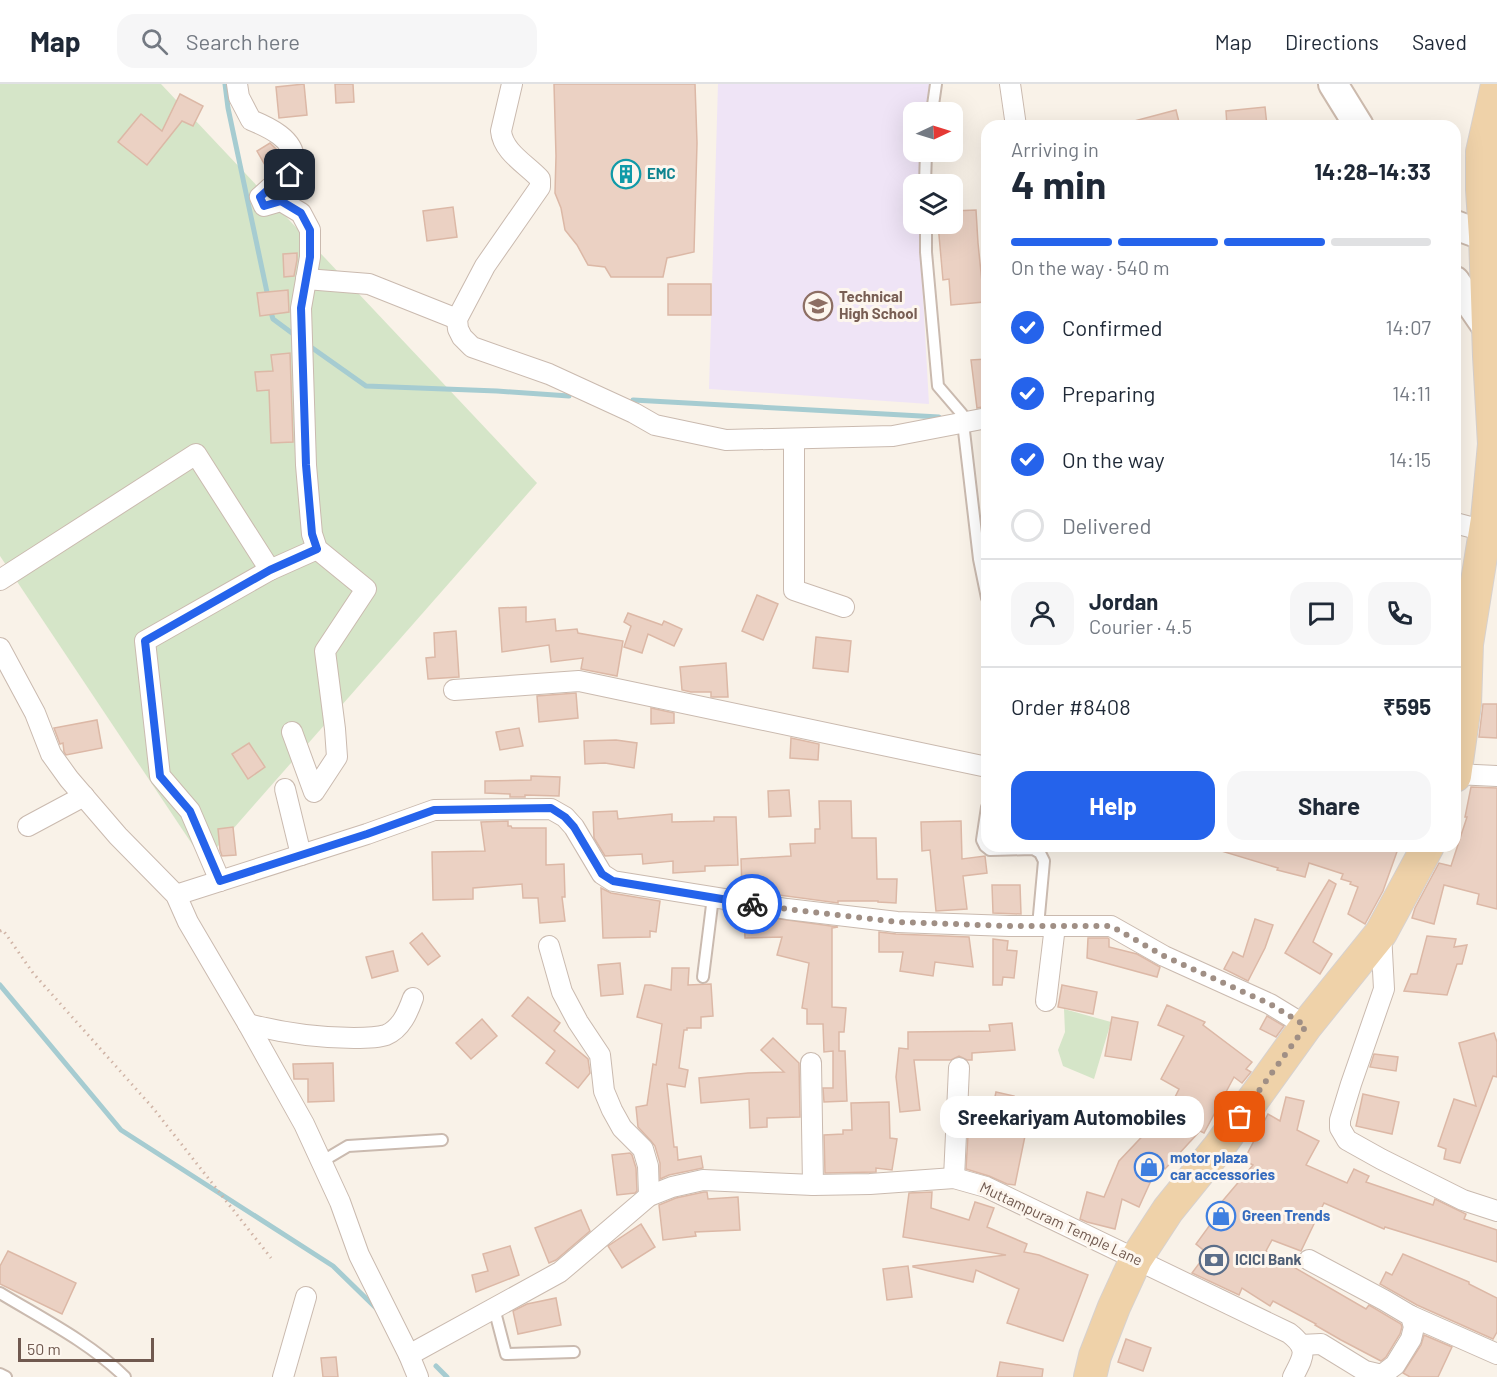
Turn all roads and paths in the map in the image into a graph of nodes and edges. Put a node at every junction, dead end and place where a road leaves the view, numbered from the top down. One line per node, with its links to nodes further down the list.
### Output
1 (237, 84): 13 (street)
2 (512, 84): 15 (street)
3 (936, 84): 7 (lane)
4 (1010, 84): 8 (street)
5 (1333, 84): 9 (main road)
6 (1497, 85): 12 (main road)
7 (933, 102)
8 (1016, 120)
9 (1355, 120)
10 (1461, 226): 12 (main road)
11 (926, 234): 18 (lane)
12 (1491, 234): 16 (main road)
13 (306, 279): 15 (street); 23 (street)
14 (1461, 287): 16 (main road)
15 (457, 319): 19 (street)
16 (1491, 319): 20 (main road)
17 (981, 418): 18 (street)
18 (962, 423): 19 (street); 24 (lane)
19 (794, 439): 27 (street)
20 (1494, 473): 22 (main road)
21 (1461, 525): 22 (street)
22 (1485, 531): 30 (main road)
23 (317, 549): 25 (street); 31 (street)
24 (981, 569)
25 (270, 570): 26 (street); 41 (street)
26 (0, 580)
27 (844, 607)
28 (0, 648): 36 (street)
29 (454, 690): 32 (street)
30 (1461, 695)
31 (292, 732)
32 (981, 766)
33 (1461, 775): 34 (street)
34 (1497, 776)
35 (285, 789): 40 (street)
36 (84, 796): 37 (street); 42 (street)
37 (28, 826)
38 (1038, 852): 44 (lane)
39 (1425, 852): 46 (main road)
40 (301, 855): 41 (street); 43 (street)
41 (220, 881): 42 (street)
42 (176, 895): 51 (street)
43 (713, 897): 44 (street); 48 (lane)
44 (1046, 926): 50 (street); 52 (street)
45 (0, 931): 61 (path)
46 (1381, 933): 52 (main road); 60 (street)
47 (549, 946): 59 (street)
48 (703, 977)
49 (412, 998): 51 (street)
50 (1046, 1001)
51 (248, 1024): 56 (street)
52 (1306, 1026): 62 (main road)
53 (811, 1063): 58 (street)
54 (959, 1068): 57 (street)
55 (442, 1140): 56 (lane)
56 (321, 1162): 71 (street)
57 (954, 1178): 58 (street, Muttampuram Temple Lane); 62 (street, Muttampuram Temple Lane)
58 (813, 1185): 59 (street, Muttampuram Temple Lane)
59 (650, 1196): 66 (street, Muttampuram Temple Lane)
60 (1497, 1211)
61 (271, 1258)
62 (1136, 1259): 68 (street, Muttampuram Temple Lane); 77 (main road)
63 (1309, 1260): 67 (street)
64 (0, 1293): 74 (lane)
65 (306, 1297): 75 (street)
66 (494, 1308): 69 (lane); 71 (street, Muttampuram Temple Lane)
67 (1412, 1316): 68 (street); 70 (street)
68 (1301, 1345): 78 (street)
69 (574, 1352)
70 (1497, 1354)
71 (409, 1355): 76 (street)
72 (0, 1374): 73 (lane)
73 (6, 1377)
74 (125, 1377)
75 (283, 1377)
76 (418, 1377)
77 (1090, 1377)
78 (1293, 1377)

